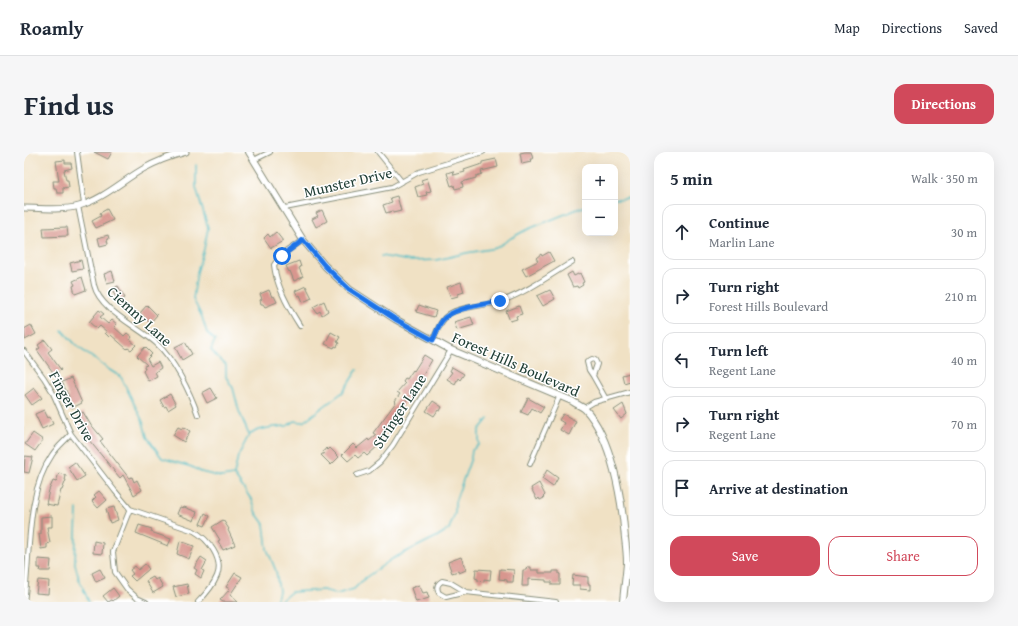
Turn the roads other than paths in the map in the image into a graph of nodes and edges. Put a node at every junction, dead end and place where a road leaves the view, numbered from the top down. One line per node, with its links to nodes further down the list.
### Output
1 (77, 152): 9 (street, Ciemny Lane)
2 (186, 152): 9 (street)
3 (249, 152): 7 (main road, Forest Hills Boulevard)
4 (270, 152): 7 (street)
5 (378, 152): 8 (street)
6 (483, 152): 8 (street, Munster Drive)
7 (254, 160): 11 (main road, Forest Hills Boulevard)
8 (402, 182): 11 (street, Munster Drive)
9 (81, 205): 10 (street); 23 (street, Ciemny Lane)
10 (24, 208)
11 (285, 208): 12 (main road, Forest Hills Boulevard)
12 (303, 240): 14 (street); 15 (main road, Forest Hills Boulevard)
13 (572, 262): 15 (street)
14 (300, 326)
15 (433, 340): 16 (main road, Forest Hills Boulevard)
16 (451, 350): 20 (main road, Forest Hills Boulevard); 26 (street, Stringer Lane)
17 (24, 351): 24 (street, Finger Drive)
18 (593, 376): 21 (street)
19 (630, 392): 21 (street)
20 (560, 395): 22 (main road, Forest Hills Boulevard); 25 (street)
21 (606, 399): 22 (street)
22 (584, 408): 33 (main road, Forest Hills Boulevard)
23 (198, 414)
24 (71, 434): 27 (street, Finger Drive); 29 (street)
25 (530, 464)
26 (357, 475)
27 (130, 509): 30 (street); 31 (street)
28 (466, 592): 28 (street); 32 (street)
29 (24, 602)
30 (146, 602)
31 (198, 602)
32 (556, 602)
33 (623, 602)

